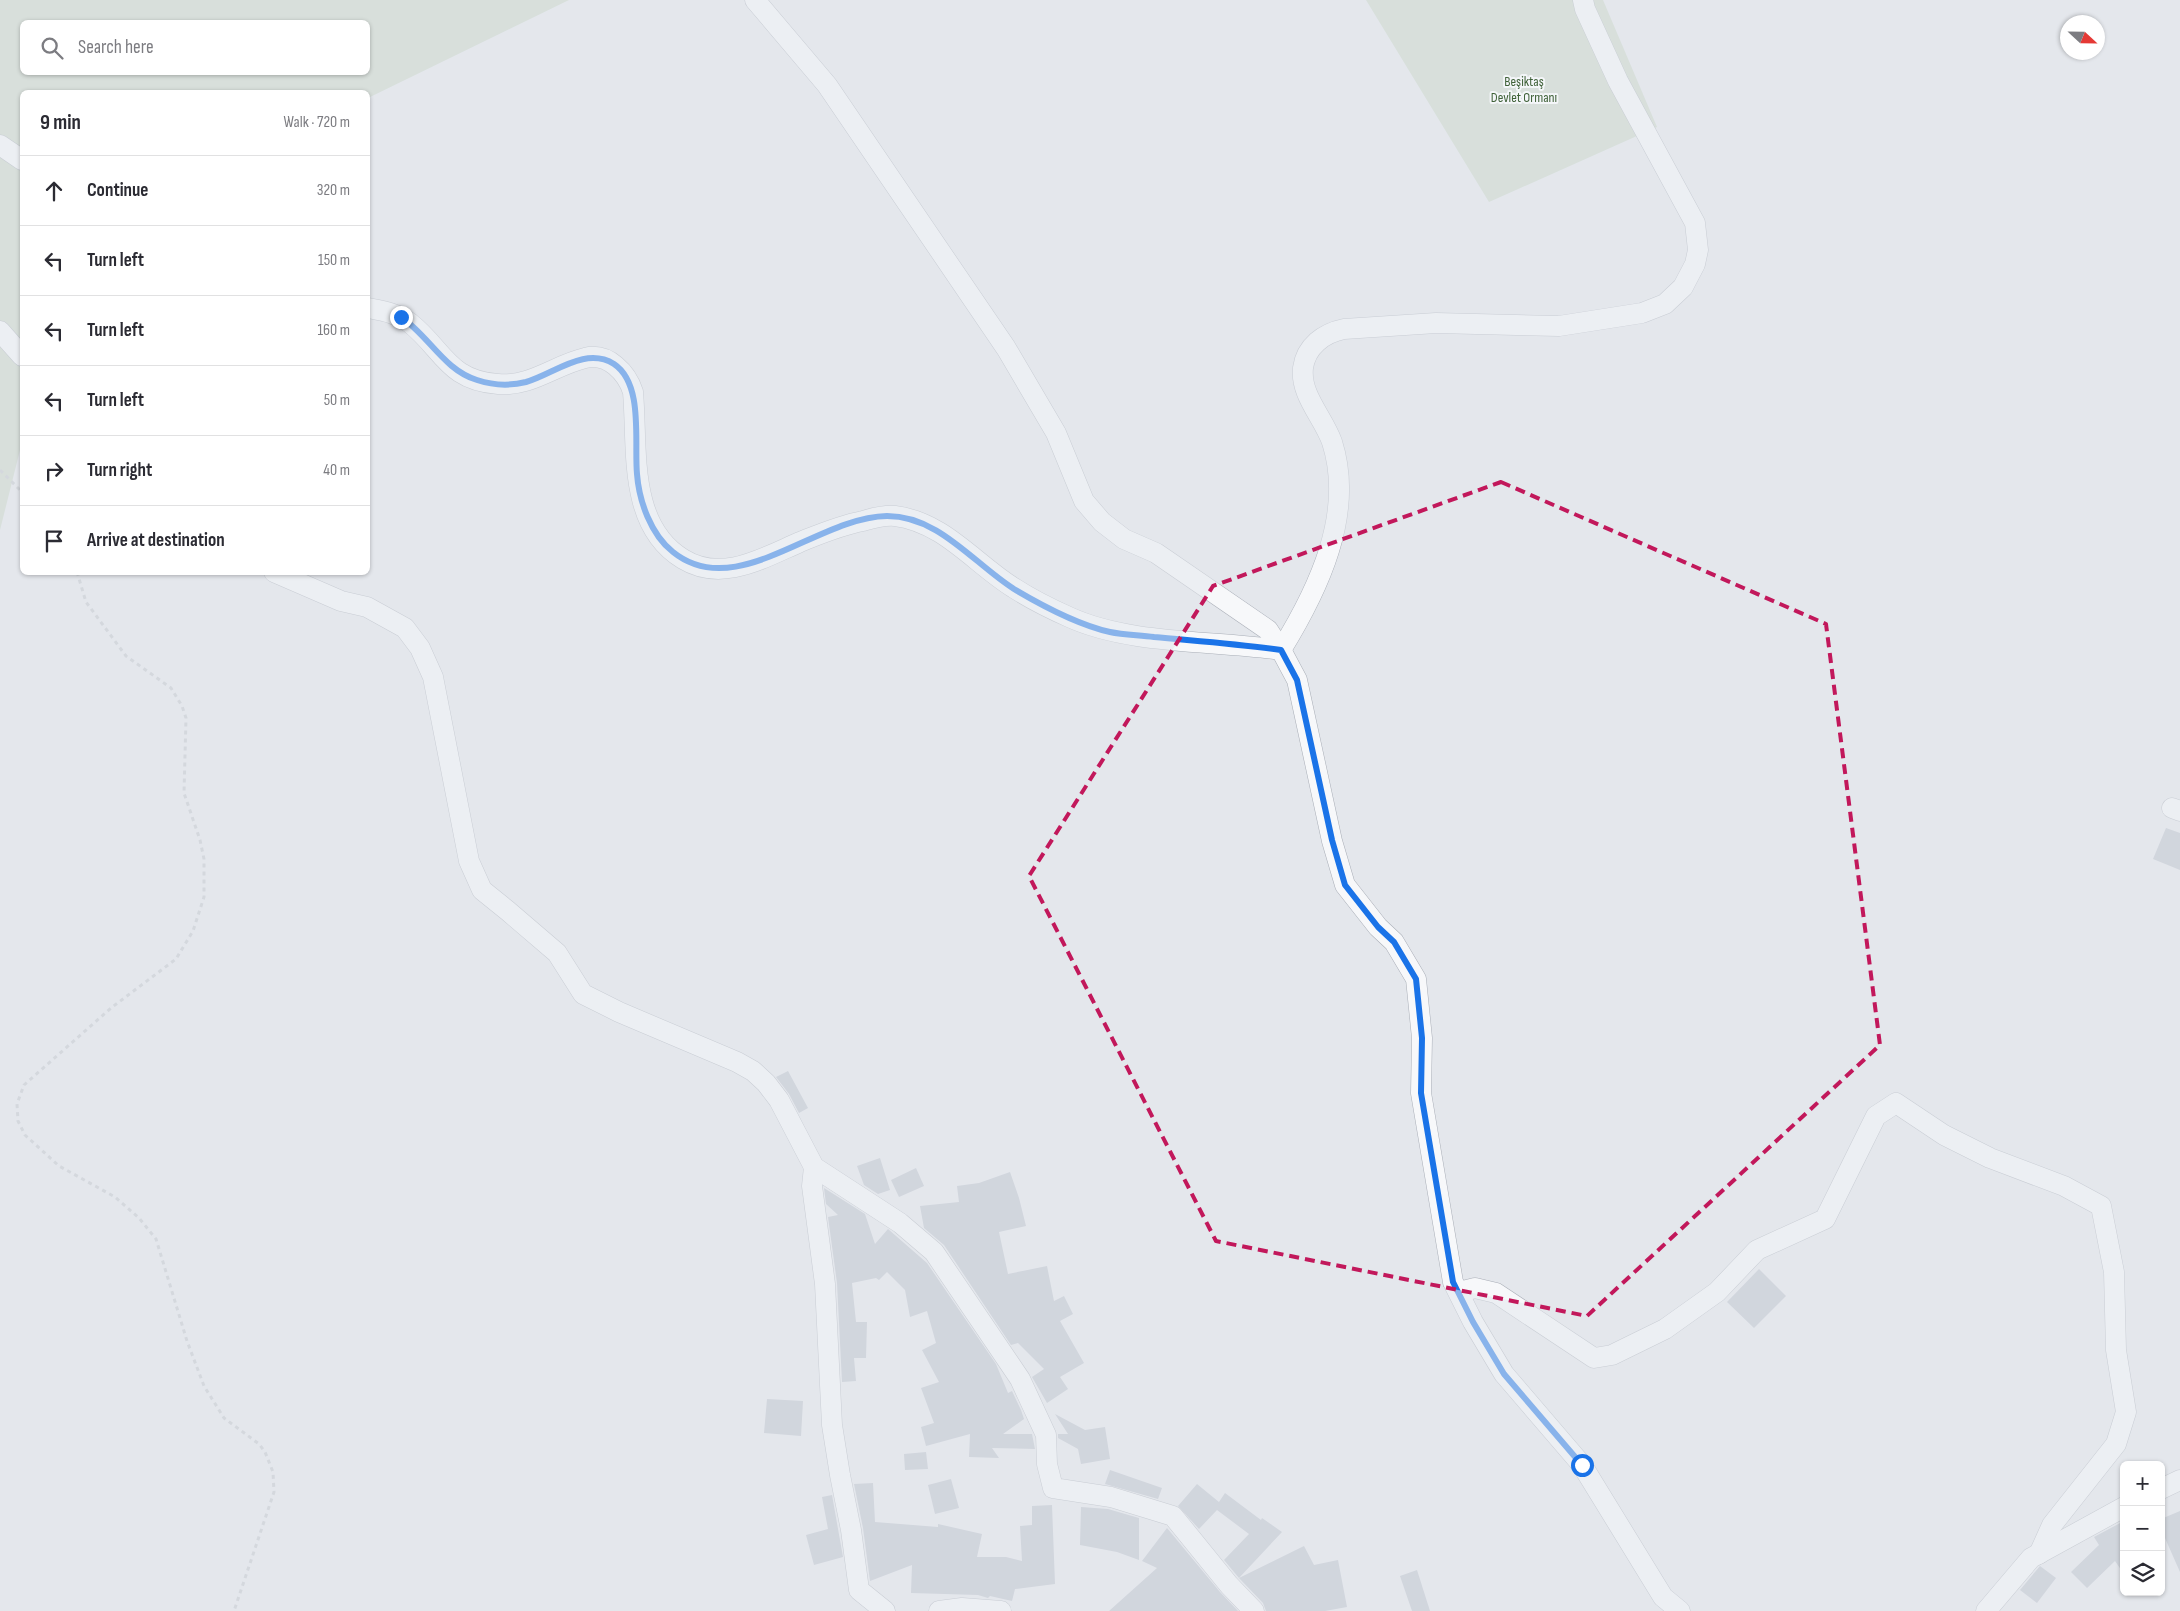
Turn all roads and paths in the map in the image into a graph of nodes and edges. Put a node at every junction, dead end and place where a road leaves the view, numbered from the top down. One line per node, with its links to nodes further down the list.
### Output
1 (755, 0): 12 (street)
2 (1583, 0): 12 (street)
3 (0, 145): 4 (street)
4 (20, 159)
5 (370, 308): 12 (street)
6 (0, 331): 7 (street)
7 (20, 354)
8 (0, 470): 9 (path)
9 (20, 490)
10 (78, 575): 20 (path)
11 (281, 575): 13 (street)
12 (1281, 650): 14 (street)
13 (814, 1166): 19 (street); 24 (street)
14 (1458, 1292): 18 (street); 25 (street)
15 (2180, 1480): 16 (street)
16 (2165, 1487)
17 (2120, 1509): 18 (street)
18 (2039, 1554): 26 (street)
19 (868, 1605): 21 (street)
20 (234, 1611)
21 (885, 1611)
22 (939, 1611): 23 (street)
23 (1001, 1611)
24 (1254, 1611)
25 (1680, 1611)
26 (1986, 1611)

